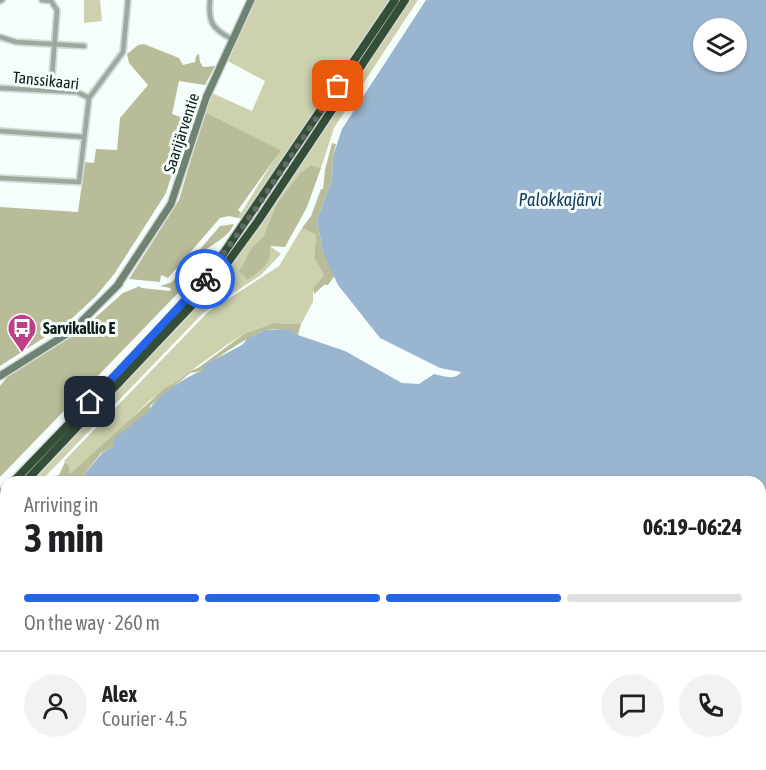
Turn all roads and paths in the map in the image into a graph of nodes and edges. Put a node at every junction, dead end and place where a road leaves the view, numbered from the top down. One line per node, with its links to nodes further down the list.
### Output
1 (42, 0): 9 (street)
2 (128, 0): 13 (street)
3 (210, 0): 8 (street)
4 (251, 0): 8 (main road, Saarijärventie)
5 (395, 0): 18 (highway)
6 (405, 0): 19 (highway)
7 (0, 38): 9 (street)
8 (232, 39): 17 (main road, Saarijärventie)
9 (54, 44): 10 (street); 12 (street)
10 (84, 46)
11 (0, 88): 12 (street, Tanssikaari)
12 (51, 90): 13 (street, Tanssikaari)
13 (89, 98): 15 (street)
14 (0, 131): 15 (street)
15 (84, 137): 16 (street)
16 (0, 178)
17 (0, 376)
18 (19, 476)
19 (31, 476)

